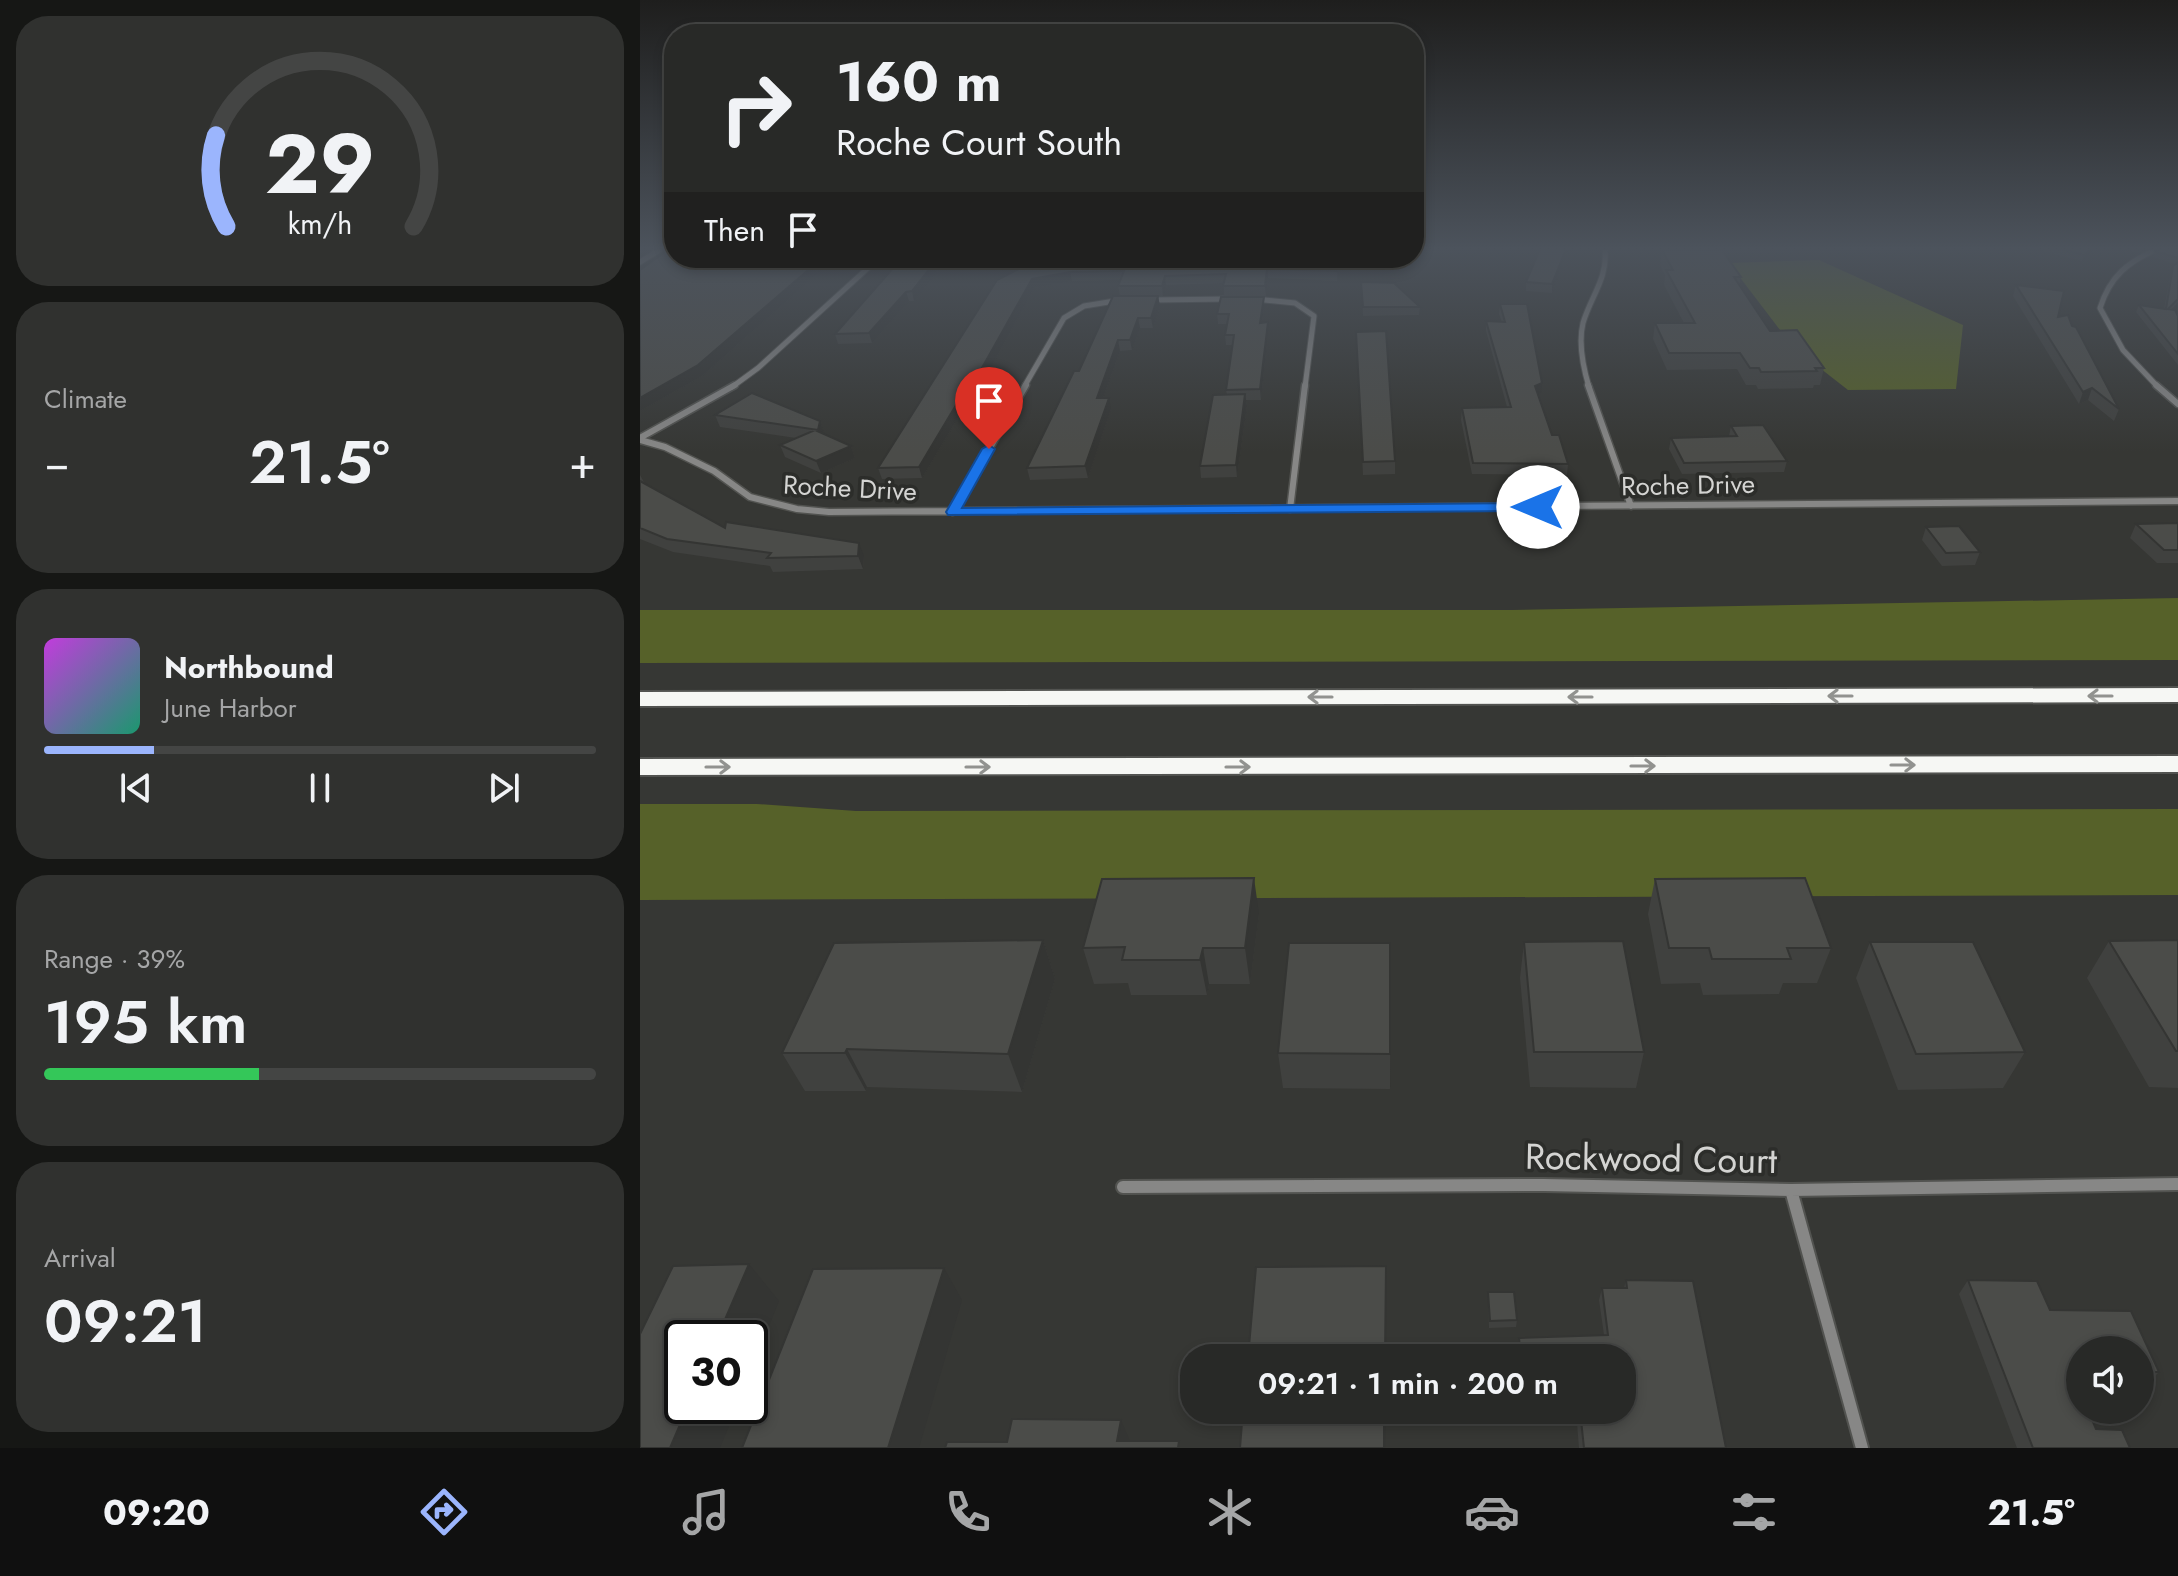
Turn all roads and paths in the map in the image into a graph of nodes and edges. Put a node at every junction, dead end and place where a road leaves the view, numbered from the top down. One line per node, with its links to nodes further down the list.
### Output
1 (815, 317): 7 (street)
2 (1066, 317): 11 (street)
3 (1314, 317): 10 (street)
4 (1585, 317): 9 (street)
5 (2103, 317): 6 (street)
6 (2178, 404)
7 (640, 439): 11 (street, Roche Drive)
8 (2178, 501): 9 (street, Roche Drive)
9 (1631, 506): 10 (street, Roche Drive)
10 (1290, 509): 11 (street, Roche Drive)
11 (953, 512)
12 (2178, 695): 13 (highway, one-way to 13)
13 (640, 699)
14 (2178, 764): 15 (highway, one-way to 14)
15 (640, 767)
16 (2178, 1184): 18 (street, Rockwood Court)
17 (1123, 1187): 18 (street, Rockwood Court)
18 (1791, 1190): 19 (street)
19 (1862, 1448)

